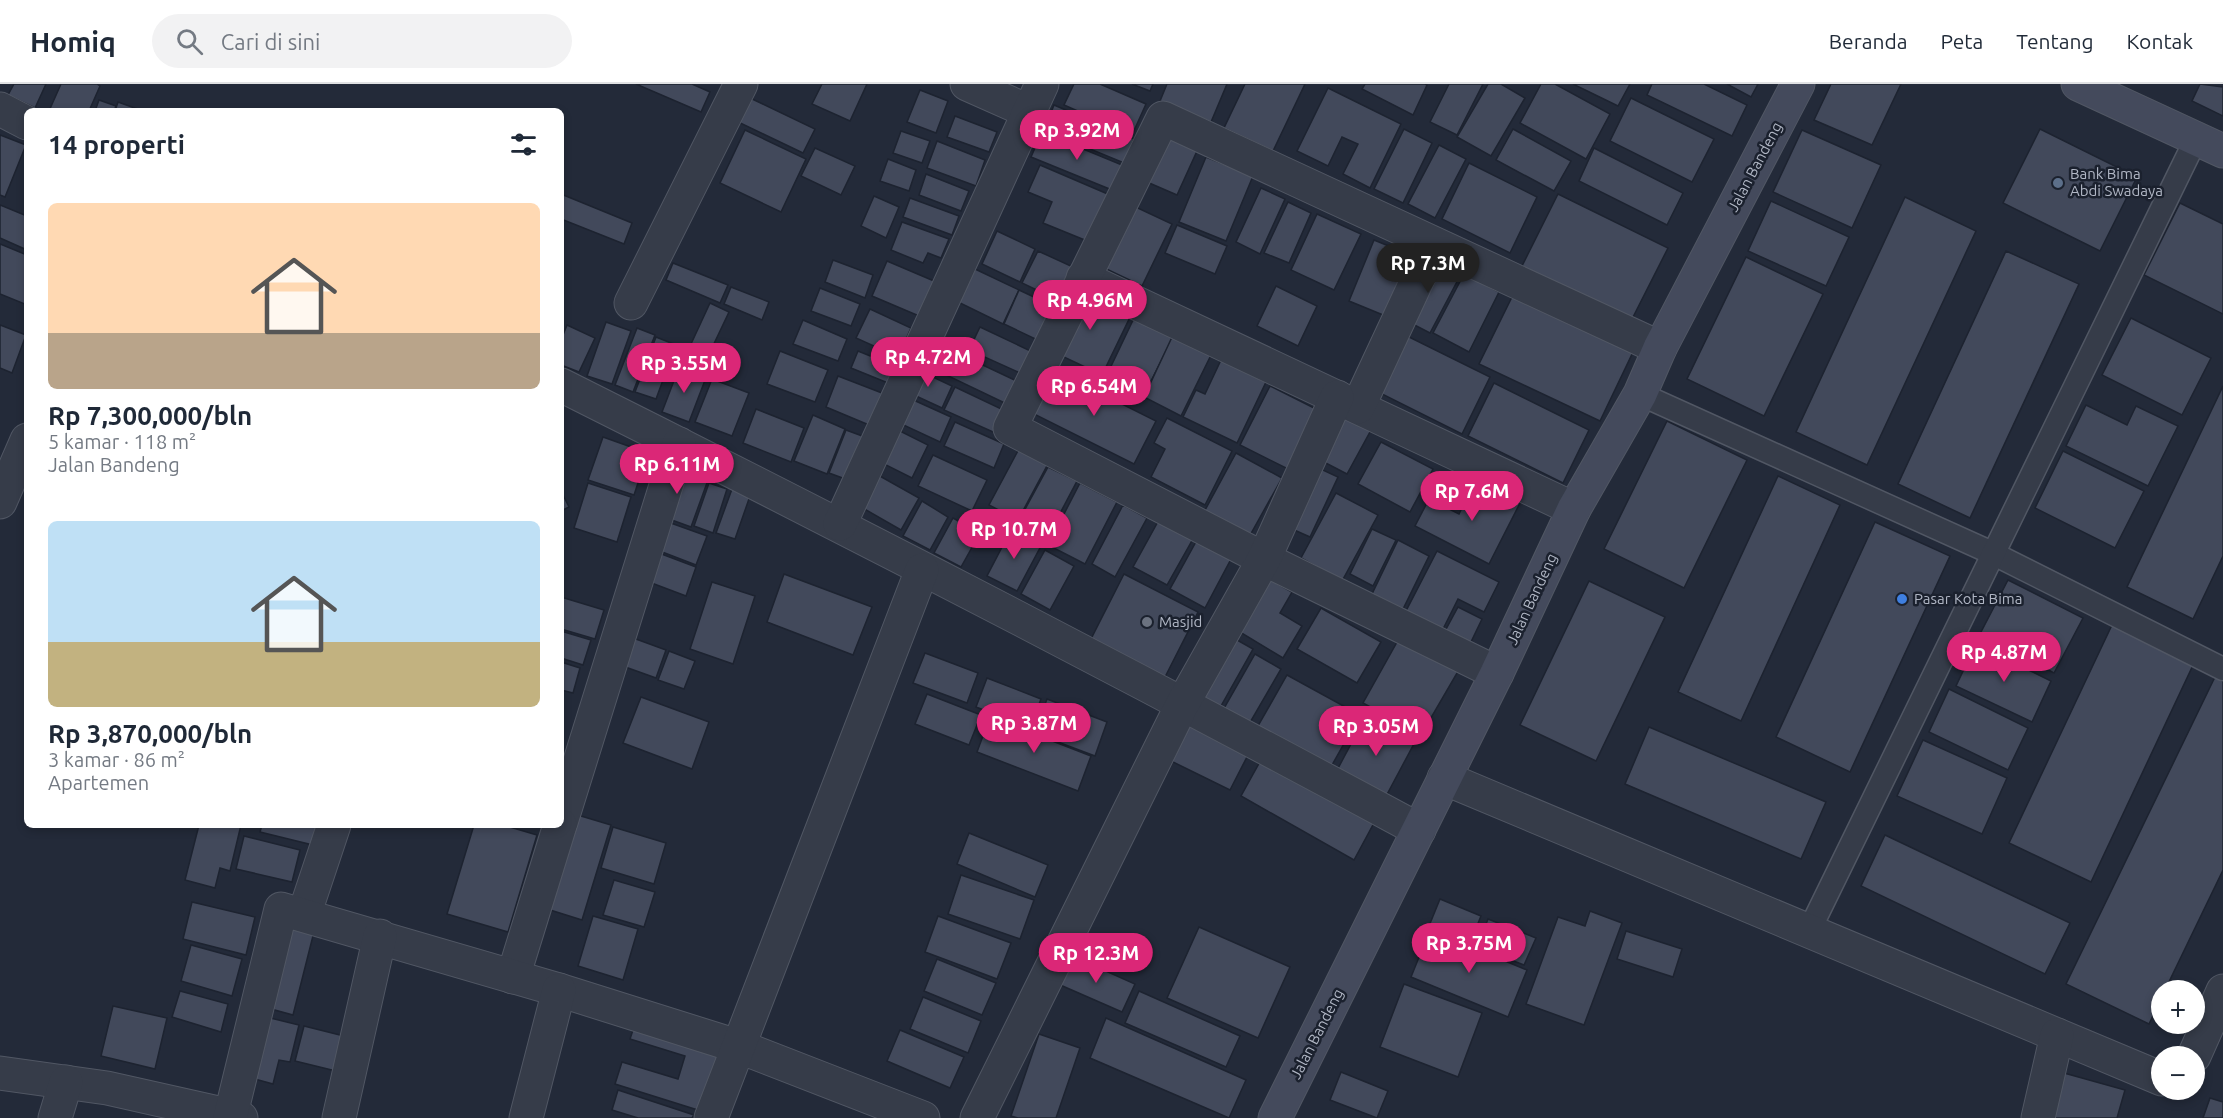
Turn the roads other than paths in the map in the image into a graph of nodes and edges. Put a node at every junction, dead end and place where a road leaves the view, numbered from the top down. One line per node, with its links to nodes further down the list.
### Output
1 (741, 84): 11 (street)
2 (968, 84): 5 (street)
3 (1798, 84): 12 (street, Jalan Bandeng)
4 (2078, 84): 8 (street)
5 (1036, 98): 20 (street)
6 (0, 108): 7 (street)
7 (24, 121)
8 (2209, 145): 21 (lane)
9 (1434, 244): 10 (street); 12 (street); 15 (street)
10 (1083, 278): 15 (street); 22 (street)
11 (631, 303)
12 (1660, 348): 14 (street, Jalan Bandeng)
13 (564, 386): 16 (street)
14 (1640, 394): 19 (street, Jalan Bandeng); 21 (lane)
15 (1348, 402): 19 (street); 22 (street)
16 (679, 444): 20 (street); 28 (street)
17 (24, 447): 18 (street)
18 (0, 502)
19 (1574, 509): 25 (street, Jalan Bandeng)
20 (840, 524): 23 (street)
21 (1992, 553): 24 (lane); 33 (lane)
22 (1264, 559): 25 (street); 26 (street)
23 (922, 570): 26 (street); 40 (street)
24 (2223, 669)
25 (1497, 673): 27 (street, Jalan Bandeng)
26 (1183, 703): 31 (street); 50 (street)
27 (1444, 778): 31 (street, Jalan Bandeng); 33 (street)
28 (564, 814)
29 (333, 828): 32 (street)
30 (560, 828): 35 (street)
31 (1419, 830): 51 (street, Jalan Bandeng)
32 (304, 915): 34 (street); 44 (street)
33 (1809, 931): 38 (street)
34 (380, 936): 35 (street); 46 (street)
35 (513, 977): 36 (street)
36 (559, 990): 40 (street); 47 (street)
37 (2223, 990): 39 (street)
38 (2057, 1035): 42 (street); 52 (street)
39 (2198, 1046)
40 (740, 1047): 48 (street); 49 (street)
41 (0, 1073): 43 (street)
42 (2151, 1074)
43 (66, 1082): 44 (street); 45 (street)
44 (234, 1117)
45 (55, 1118)
46 (339, 1118)
47 (526, 1118)
48 (711, 1118)
49 (923, 1118)
50 (977, 1118)
51 (1275, 1118)
52 (2038, 1118)

